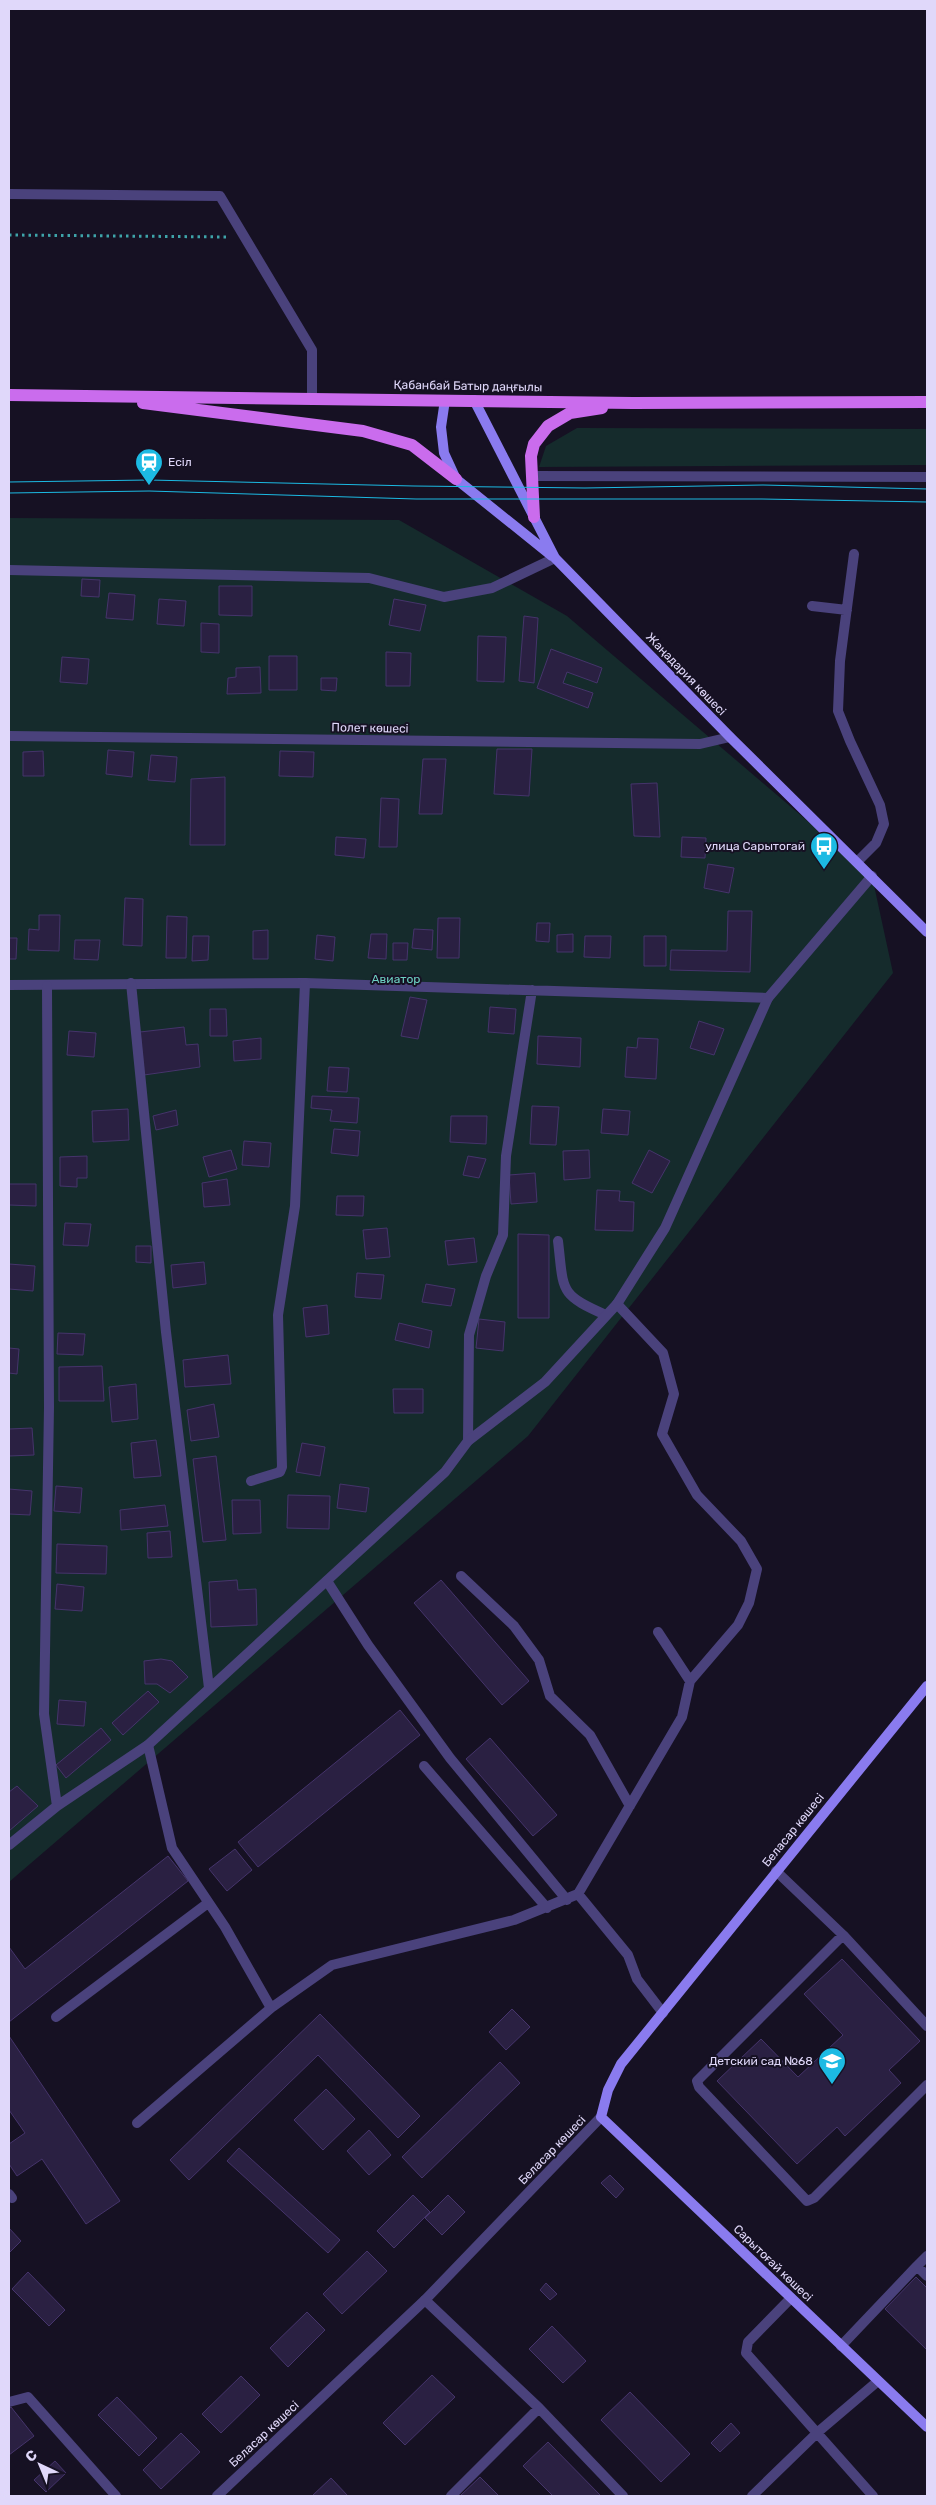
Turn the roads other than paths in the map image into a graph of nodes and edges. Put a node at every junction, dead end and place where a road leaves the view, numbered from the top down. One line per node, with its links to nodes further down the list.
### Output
1 (9, 194): 4 (street)
2 (9, 395): 3 (main road, Қабанбай Батыр даңғылы)
3 (81, 395): 4 (main road, Қабанбай Батыр даңғылы); 11 (main road)
4 (312, 397): 5 (main road, Қабанбай Батыр даңғылы)
5 (445, 400): 6 (main road, Қабанбай Батыр даңғылы); 11 (street)
6 (474, 400): 8 (main road, Қабанбай Батыр даңғылы); 12 (street, Жаңадария көшесі)
7 (927, 402): 8 (main road, Қабанбай Батыр даңғылы)
8 (633, 403): 9 (main road)
9 (532, 476): 10 (street); 12 (main road)
10 (927, 477)
11 (456, 479): 14 (street)
12 (534, 517): 14 (street, Жаңадария көшесі)
13 (854, 554): 17 (street)
14 (555, 558): 15 (street); 19 (street, Жаңадария көшесі)
15 (9, 570)
16 (812, 606): 17 (street)
17 (847, 610): 20 (street)
18 (9, 736): 19 (street, Полет көшесі)
19 (730, 737): 20 (street, Жаңадария көшесі)
20 (857, 862): 21 (street, Жаңадария көшесі)
21 (872, 876): 22 (street, Жаңадария көшесі); 28 (street)
22 (927, 932)
23 (131, 983): 24 (street); 26 (street); 39 (street)
24 (305, 983): 27 (street); 33 (street)
25 (9, 985): 26 (street)
26 (47, 986): 42 (street)
27 (532, 990): 28 (street); 32 (street)
28 (768, 998): 30 (street)
29 (558, 1241): 31 (street)
30 (617, 1304): 31 (street); 37 (street)
31 (606, 1315): 32 (street)
32 (468, 1441): 35 (street)
33 (251, 1481)
34 (461, 1576): 43 (street)
35 (327, 1581): 39 (street); 47 (street)
36 (658, 1632): 37 (street)
37 (690, 1681): 43 (street)
38 (927, 1686): 45 (street, Беласар көшесі)
39 (210, 1688): 40 (street)
40 (148, 1745): 42 (street); 48 (street)
41 (424, 1766): 49 (street)
42 (57, 1806): 44 (street)
43 (630, 1806): 46 (street)
44 (9, 1845)
45 (776, 1871): 50 (street); 52 (street, Беласар көшесі)
46 (578, 1894): 47 (street); 52 (street)
47 (566, 1900): 49 (street)
48 (208, 1902): 51 (street); 53 (street)
49 (547, 1908): 51 (street)
50 (843, 1935): 54 (street); 55 (street)
51 (271, 2008): 57 (street)
52 (663, 2013): 56 (street, Беласар көшесі)
53 (56, 2016)
54 (927, 2026)
55 (927, 2085)
56 (601, 2117): 61 (street, Сарытоғай көшесі); 62 (street, Беласар көшесі)
57 (137, 2123)
58 (927, 2256): 59 (street)
59 (917, 2266): 60 (street); 63 (street)
60 (927, 2276)
61 (791, 2298): 63 (street, Сарытоғай көшесі); 68 (street)
62 (424, 2300): 66 (street); 70 (street, Беласар көшесі)
63 (841, 2346): 64 (street, Сарытоғай көшесі)
64 (878, 2381): 67 (street, Сарытоғай көшесі); 68 (street)
65 (9, 2402): 69 (street)
66 (540, 2408): 71 (street); 72 (street)
67 (927, 2428)
68 (818, 2432): 73 (street); 74 (street)
69 (116, 2496)
70 (217, 2496)
71 (451, 2496)
72 (623, 2496)
73 (752, 2496)
74 (873, 2496)

